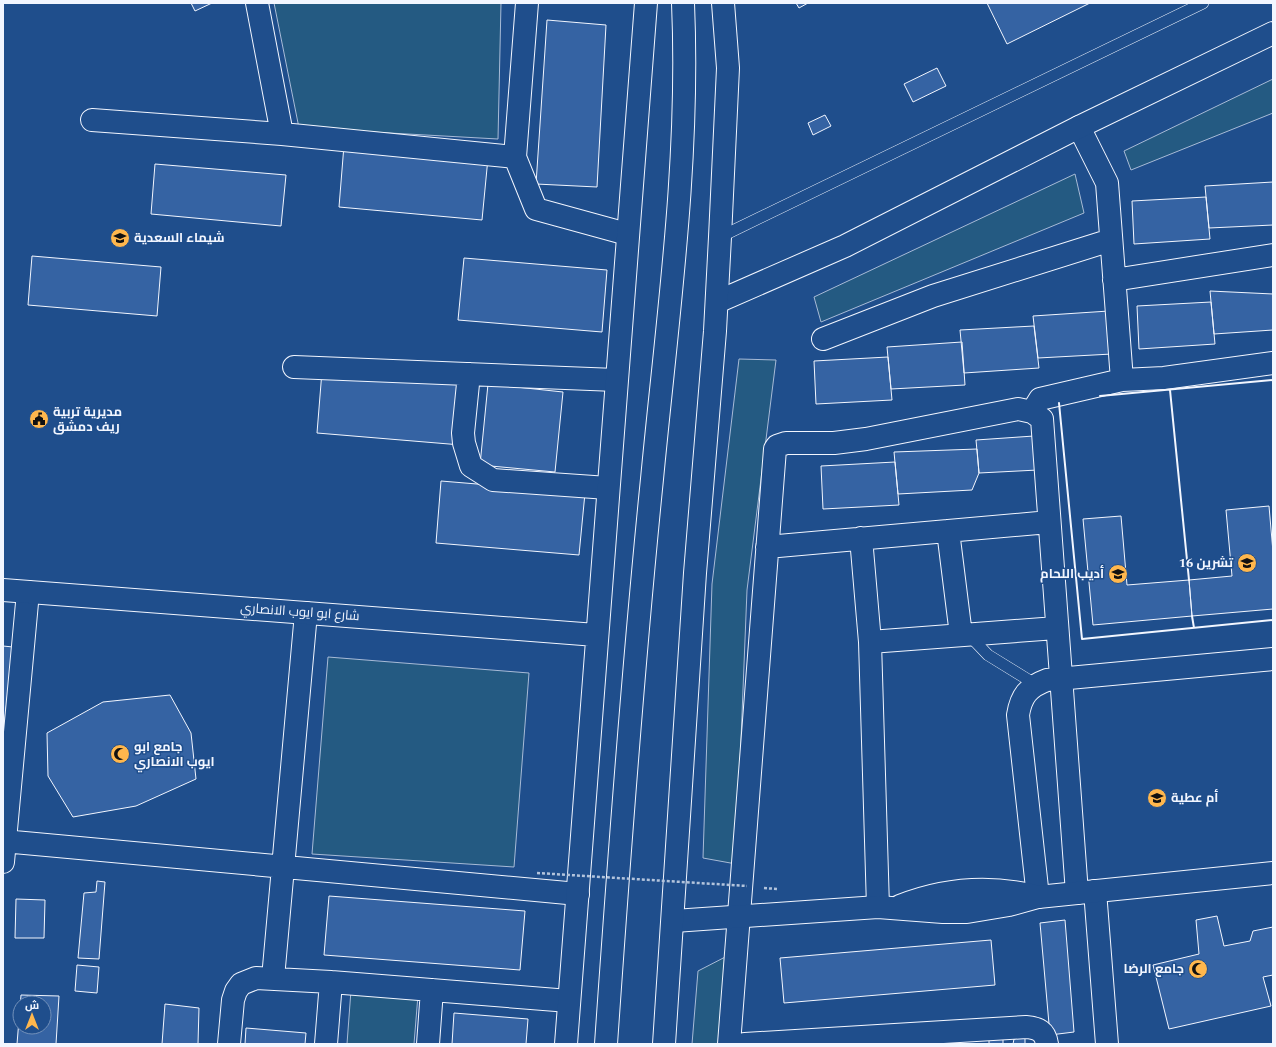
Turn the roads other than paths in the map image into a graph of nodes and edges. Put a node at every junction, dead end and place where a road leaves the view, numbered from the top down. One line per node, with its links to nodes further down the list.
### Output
1 (257, 3): 10 (street)
2 (527, 3): 11 (street)
3 (646, 3): 12 (street)
4 (683, 3): 57 (street)
5 (723, 3): 13 (street)
6 (1203, 3): 13 (lane)
7 (1273, 33): 9 (street)
8 (92, 120): 10 (street)
9 (1079, 127): 14 (street); 17 (street)
10 (282, 134): 11 (street)
11 (515, 157): 12 (street)
12 (627, 234): 22 (street)
13 (720, 237): 17 (street)
14 (1111, 240): 16 (street); 18 (street)
15 (1273, 255): 16 (street)
16 (1114, 280): 23 (street)
17 (717, 302): 48 (street)
18 (823, 339)
19 (1273, 363): 23 (street)
20 (294, 367): 21 (street)
21 (469, 374): 22 (street); 25 (street)
22 (616, 380): 25 (street)
23 (1122, 380): 24 (street)
24 (1032, 412): 26 (street); 29 (street)
25 (608, 488): 34 (street)
26 (1049, 522): 27 (street); 33 (street)
27 (948, 531): 28 (street); 35 (street)
28 (861, 538): 29 (street); 36 (street)
29 (767, 547): 47 (street)
30 (3, 590): 31 (street, شارع ابو ايوب الانصاري)
31 (28, 592): 32 (street, شارع ابو ايوب الانصاري); 40 (street)
32 (306, 613): 34 (street, شارع ابو ايوب الانصاري); 41 (street)
33 (1056, 628): 35 (street); 38 (street)
34 (596, 635): 44 (street)
35 (965, 635): 36 (street); 39 (lane)
36 (870, 642): 46 (street)
37 (1273, 659): 38 (street)
38 (1060, 679): 39 (street); 43 (street)
39 (1035, 684): 45 (street)
40 (4, 848): 41 (street)
41 (283, 867): 44 (street); 49 (street)
42 (1273, 873): 43 (street)
43 (1086, 892): 45 (street); 62 (street)
44 (578, 894): 52 (street)
45 (1038, 897): 46 (street)
46 (887, 908): 47 (street)
47 (738, 916): 48 (street); 59 (street)
48 (674, 921): 58 (street)
49 (273, 978): 50 (street); 53 (street)
50 (331, 982): 51 (street); 54 (street)
51 (432, 990): 52 (street); 55 (street)
52 (569, 1001): 56 (street)
53 (229, 1044)
54 (326, 1044)
55 (428, 1044)
56 (566, 1044)
57 (606, 1044)
58 (664, 1044)
59 (729, 1044)
60 (745, 1044): 61 (street)
61 (1047, 1044)
62 (1107, 1044)

